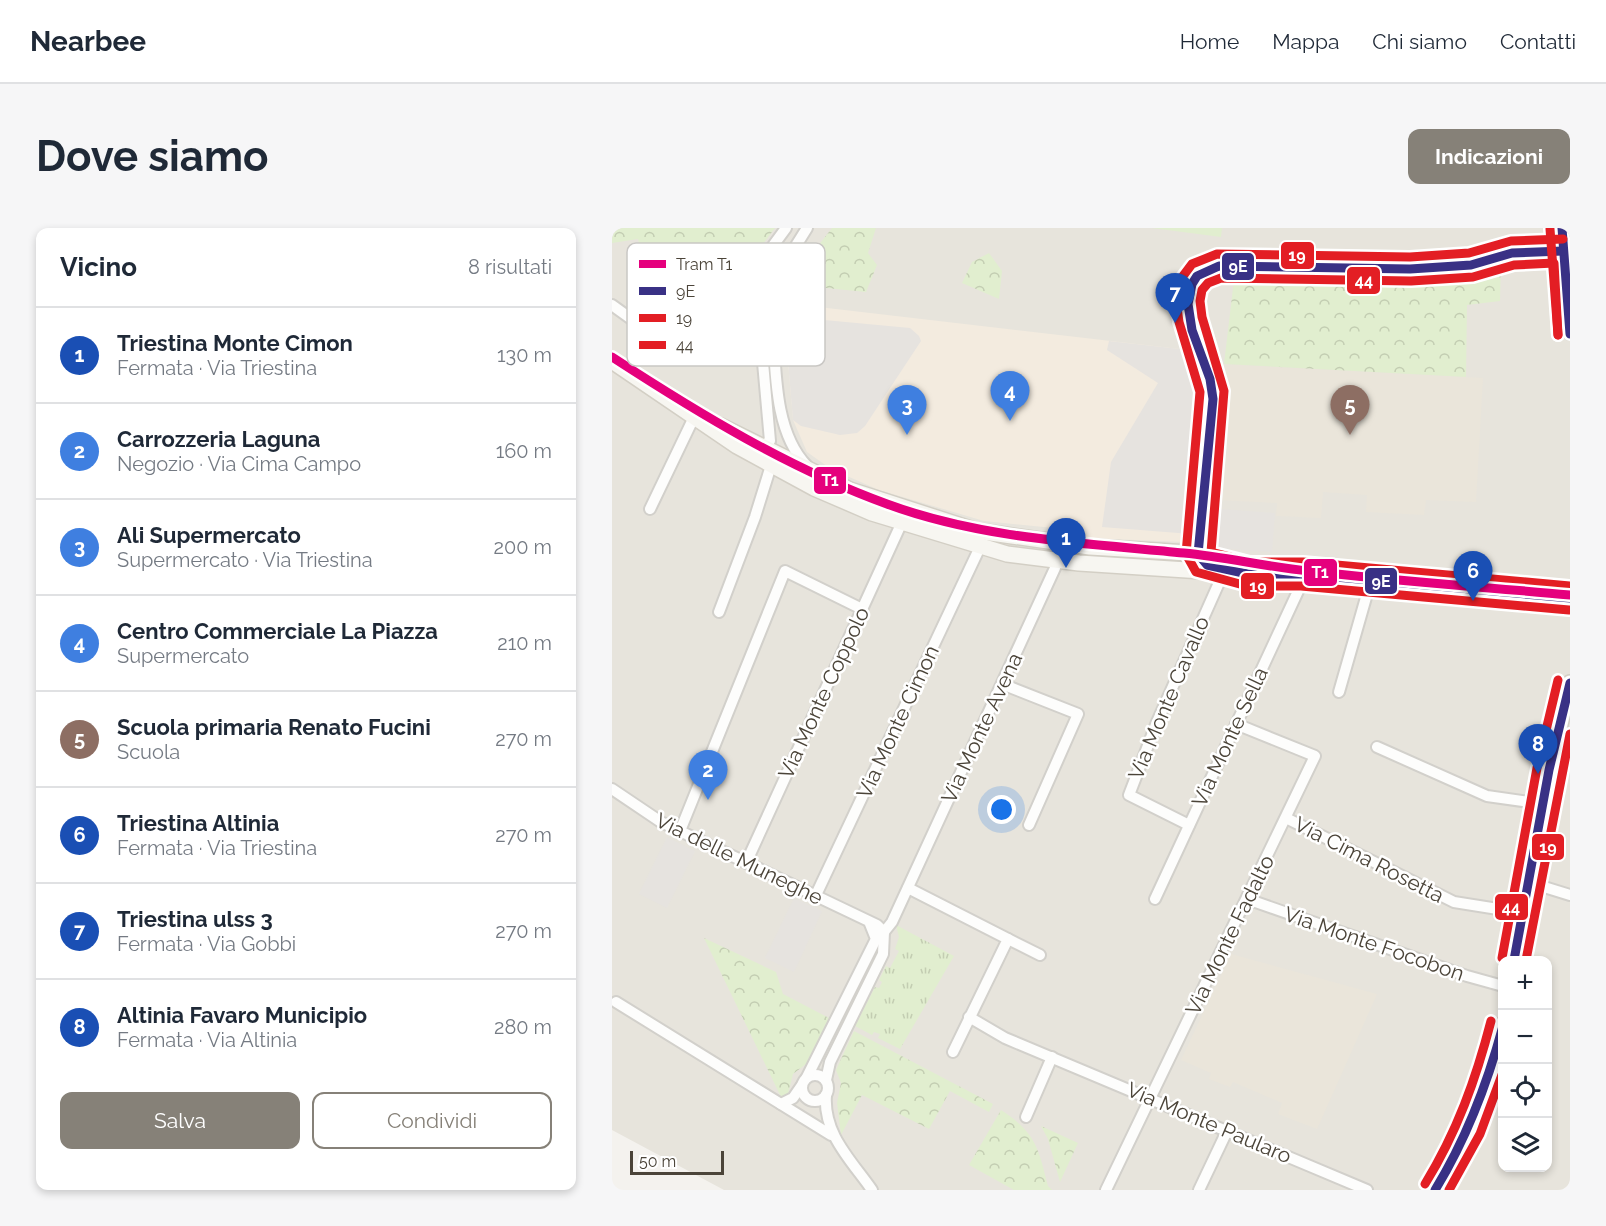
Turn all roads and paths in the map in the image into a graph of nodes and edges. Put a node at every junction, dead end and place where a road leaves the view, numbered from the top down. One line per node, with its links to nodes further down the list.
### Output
1 (786, 228): 4 (street)
2 (807, 228): 5 (street)
3 (1564, 238): 8 (street); 19 (street)
4 (775, 243)
5 (798, 243)
6 (612, 305): 7 (street)
7 (627, 316)
8 (1570, 334)
9 (612, 361): 12 (street)
10 (763, 366): 14 (street)
11 (777, 366): 13 (street)
12 (695, 415): 14 (street); 14 (street); 16 (street)
13 (783, 428): 14 (street); 15 (street)
14 (769, 451): 15 (street); 17 (street); 28 (street)
15 (813, 472): 19 (street)
16 (650, 509)
17 (902, 522): 18 (street); 27 (street, Via Monte Coppolo)
18 (980, 547): 20 (street); 44 (street, Via Monte Cimon)
19 (1198, 554): 20 (street); 23 (street); 24 (street)
20 (1136, 566): 22 (street)
21 (1055, 568): 30 (street, Via Monte Avena)
22 (1219, 572): 23 (street); 38 (street, Via Monte Cavallo)
23 (1248, 574): 24 (street)
24 (1302, 574): 25 (street); 32 (street, Via Monte Sella)
25 (1371, 580): 26 (street); 31 (street)
26 (1570, 598)
27 (862, 609): 39 (street); 40 (street, Via Monte Coppolo)
28 (719, 612)
29 (1570, 683): 35 (street)
30 (1002, 684): 37 (street); 42 (street, Via Monte Avena)
31 (1340, 692)
32 (1236, 724): 36 (street, Via Monte Fadalto); 38 (street, Via Monte Sella)
33 (1377, 747): 35 (street)
34 (612, 789): 39 (street, Via delle Muneghe)
35 (1543, 804): 41 (street)
36 (1286, 818): 46 (street, Via Monte Fadalto); 47 (street, Via Cima Rosetta)
37 (1029, 825)
38 (1189, 825): 45 (street, Via Monte Sella)
39 (680, 831): 40 (street, Via delle Muneghe)
40 (746, 863): 44 (street, Via delle Muneghe)
41 (1528, 882): 43 (street); 47 (street)
42 (908, 888): 49 (street, Via Monte Avena); 50 (street)
43 (1570, 895)
44 (815, 897): 48 (street, Via delle Muneghe)
45 (1155, 899)
46 (1246, 899): 53 (street, Via Monte Focobon); 62 (street, Via Monte Fadalto)
47 (1523, 913): 52 (street)
48 (870, 924): 49 (street, Via delle Muneghe); 60 (street)
49 (884, 932): 59 (street)
50 (1008, 939): 51 (street); 55 (street)
51 (1040, 955)
52 (1515, 956)
53 (1498, 984)
54 (616, 1002): 64 (street)
55 (969, 1017): 57 (street); 58 (street)
56 (1498, 1041): 72 (street)
57 (953, 1052)
58 (1052, 1057): 62 (street, Via Monte Paularo); 65 (street)
59 (826, 1080): 60 (street); 61 (street)
60 (804, 1081): 63 (street); 64 (street)
61 (826, 1095): 63 (street); 67 (street)
62 (1151, 1098): 66 (street, Via Monte Paularo); 69 (street, Via Monte Fadalto)
63 (812, 1101): 64 (street)
64 (780, 1104): 67 (street)
65 (1026, 1117)
66 (1227, 1131): 70 (street); 71 (street, Via Monte Paularo)
67 (831, 1135): 68 (street)
68 (872, 1190)
69 (1107, 1190)
70 (1199, 1190)
71 (1367, 1190)
72 (1435, 1190)

